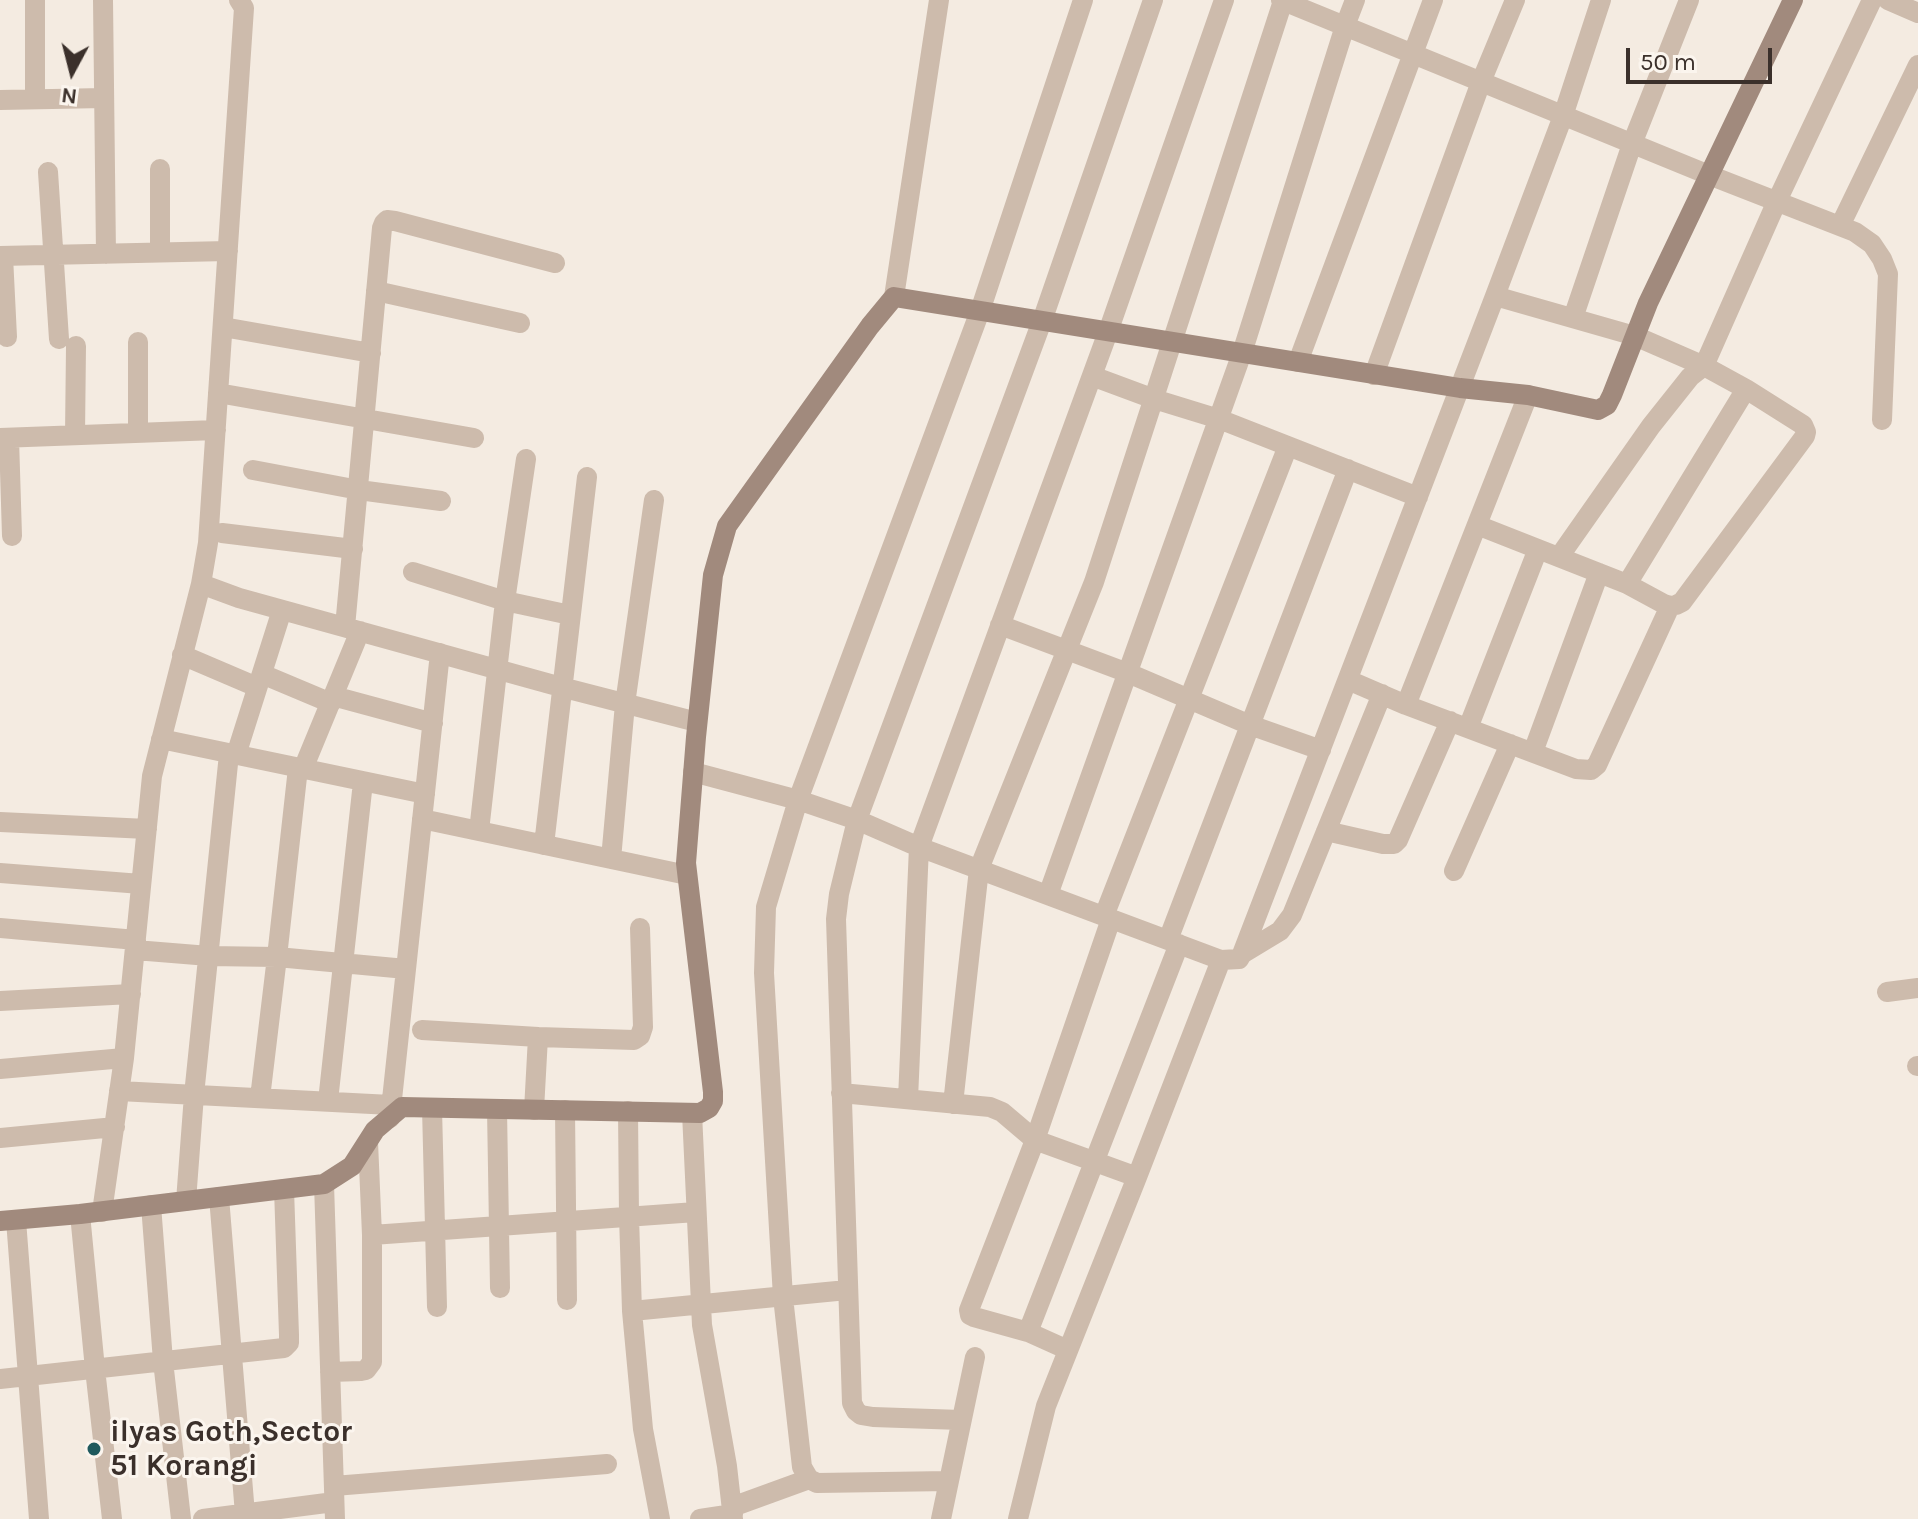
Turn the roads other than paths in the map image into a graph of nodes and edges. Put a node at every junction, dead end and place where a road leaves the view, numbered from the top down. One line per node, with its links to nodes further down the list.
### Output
1 (35, 0): 23 (street)
2 (103, 0): 22 (street)
3 (239, 0): 32 (street)
4 (939, 0): 40 (street)
5 (1083, 0): 41 (street)
6 (1153, 0): 43 (street)
7 (1224, 0): 46 (street)
8 (1282, 0): 18 (street); 50 (street)
9 (1355, 0): 18 (street)
10 (1433, 0): 19 (street)
11 (1515, 0): 21 (street)
12 (1601, 0): 25 (street)
13 (1689, 0): 26 (street)
14 (1793, 0): 29 (street)
15 (1872, 0): 30 (street)
16 (1888, 0): 17 (street)
17 (1915, 8)
18 (1345, 26): 19 (street); 52 (street)
19 (1412, 54): 21 (street); 53 (street)
20 (1918, 65): 31 (street)
21 (1481, 82): 25 (street); 55 (street)
22 (104, 98): 23 (street); 35 (street)
23 (35, 99): 24 (street)
24 (0, 100)
25 (1563, 116): 26 (street); 39 (street)
26 (1632, 144): 29 (street); 42 (street)
27 (160, 169): 33 (street)
28 (48, 172): 34 (street)
29 (1709, 175): 30 (street); 47 (street)
30 (1777, 201): 31 (street); 54 (street)
31 (1840, 226): 64 (street)
32 (228, 251): 33 (street); 45 (street)
33 (160, 252): 35 (street)
34 (54, 254): 35 (street); 36 (street); 67 (street)
35 (106, 254)
36 (2, 256): 48 (street)
37 (555, 263): 38 (street)
38 (376, 291): 44 (street); 51 (street)
39 (1495, 296): 42 (street); 57 (street)
40 (894, 297): 41 (street); 108 (street)
41 (980, 311): 43 (street); 121 (street)
42 (1573, 318): 47 (street)
43 (1042, 321): 46 (street); 123 (street)
44 (520, 323)
45 (223, 327): 51 (street); 59 (street)
46 (1108, 332): 50 (street); 56 (street)
47 (1635, 336): 54 (street); 60 (street)
48 (7, 337)
49 (138, 342): 66 (street)
50 (1172, 342): 52 (street); 61 (street)
51 (371, 353): 62 (street)
52 (1242, 353): 53 (street); 63 (street)
53 (1298, 362): 55 (street)
54 (1704, 366): 58 (street); 84 (street)
55 (1374, 375): 57 (street)
56 (1092, 376): 61 (street); 93 (street)
57 (1460, 388): 60 (street); 76 (street)
58 (1746, 389): 88 (street); 90 (street)
59 (218, 393): 62 (street); 65 (street)
60 (1528, 395): 79 (street)
61 (1154, 399): 63 (street); 95 (street)
62 (365, 419): 69 (street); 75 (street)
63 (1219, 419): 70 (street); 99 (street)
64 (1882, 420)
65 (216, 430): 66 (street); 87 (street)
66 (138, 433): 67 (street)
67 (75, 435): 68 (street)
68 (4, 438): 81 (street)
69 (474, 438)
70 (1288, 446): 72 (street); 104 (street)
71 (526, 459): 89 (street)
72 (1348, 469): 76 (street); 111 (street)
73 (253, 470): 75 (street)
74 (587, 477): 92 (street)
75 (359, 490): 78 (street); 82 (street)
76 (1418, 497): 101 (street)
77 (654, 500): 106 (street)
78 (441, 501)
79 (1477, 525): 83 (street); 107 (street)
80 (222, 533): 82 (street)
81 (12, 536)
82 (353, 549): 94 (street)
83 (1538, 549): 84 (street); 110 (street)
84 (1559, 557): 86 (street)
85 (413, 572): 89 (street)
86 (1599, 573): 88 (street); 115 (street)
87 (201, 584): 91 (street); 97 (street)
88 (1627, 584): 90 (street)
89 (505, 601): 92 (street); 98 (street)
90 (1670, 606): 115 (street)
91 (282, 610): 94 (street); 100 (street)
92 (570, 615): 102 (street)
93 (1000, 625): 95 (street); 129 (street)
94 (353, 629): 96 (street); 105 (street)
95 (1067, 651): 99 (street); 131 (street)
96 (440, 653): 98 (street); 109 (street)
97 (182, 655): 100 (street); 112 (street)
98 (496, 669): 102 (street); 126 (street)
99 (1128, 673): 104 (street); 136 (street)
100 (260, 680): 105 (street); 116 (street)
101 (1348, 680): 103 (street); 114 (street)
102 (561, 687): 106 (street); 128 (street)
103 (1382, 694): 107 (street); 127 (street)
104 (1189, 698): 111 (street); 137 (street)
105 (332, 700): 109 (street); 117 (street)
106 (625, 704): 108 (street); 130 (street)
107 (1406, 705): 110 (street)
108 (697, 722): 118 (street)
109 (433, 723): 120 (street)
110 (1459, 724): 113 (street); 127 (street)
111 (1250, 725): 114 (street); 140 (street)
112 (161, 739): 116 (street); 125 (street)
113 (1510, 744): 115 (street); 132 (street)
114 (1321, 750): 142 (street)
115 (1533, 752)
116 (232, 754): 117 (street); 143 (street)
117 (300, 768): 119 (street); 144 (street)
118 (693, 772): 121 (street); 134 (street)
119 (363, 782): 120 (street); 146 (street)
120 (425, 794): 122 (street)
121 (798, 800): 123 (street); 192 (street)
122 (422, 819): 126 (street); 147 (street)
123 (857, 820): 129 (street); 157 (street)
124 (0, 822): 125 (street)
125 (147, 829): 135 (street)
126 (479, 831): 128 (street)
127 (1326, 831): 142 (street)
128 (544, 845): 130 (street)
129 (919, 847): 131 (street); 160 (street)
130 (611, 859): 134 (street)
131 (979, 869): 136 (street); 162 (street)
132 (1454, 871)
133 (0, 873): 135 (street)
134 (687, 875): 169 (street)
135 (141, 884): 141 (street)
136 (1048, 895): 137 (street)
137 (1108, 917): 140 (street); 172 (street)
138 (0, 928): 141 (street)
139 (640, 928): 153 (street)
140 (1173, 942): 145 (street); 174 (street)
141 (135, 945): 143 (street); 150 (street)
142 (1242, 954): 145 (street)
143 (209, 956): 144 (street); 158 (street)
144 (277, 957): 146 (street); 159 (street)
145 (1221, 960): 175 (street)
146 (343, 963): 147 (street); 161 (street)
147 (406, 969): 167 (street)
148 (1918, 988): 149 (street)
149 (1887, 992)
150 (131, 994): 151 (street); 154 (street)
151 (0, 1001)
152 (422, 1030): 153 (street)
153 (538, 1037): 165 (street)
154 (124, 1058): 155 (street); 156 (street)
155 (0, 1069)
156 (119, 1091): 158 (street); 170 (street)
157 (841, 1093): 160 (street); 191 (street)
158 (194, 1095): 159 (street); 179 (street)
159 (260, 1098): 161 (street)
160 (908, 1099): 162 (street)
161 (328, 1101): 167 (street)
162 (953, 1104): 172 (street)
163 (432, 1108): 164 (street); 167 (street); 188 (street)
164 (497, 1109): 165 (street); 187 (street)
165 (534, 1110): 166 (street)
166 (565, 1110): 168 (street); 186 (street)
167 (390, 1111): 173 (street)
168 (628, 1111): 169 (street); 184 (street)
169 (692, 1113): 182 (street)
170 (115, 1127): 171 (street); 181 (street)
171 (0, 1138)
172 (1035, 1140): 174 (street); 197 (street)
173 (368, 1142): 176 (street); 189 (street)
174 (1093, 1161): 175 (street); 197 (street)
175 (1137, 1177): 198 (street)
176 (324, 1184): 177 (street); 203 (street)
177 (284, 1189): 178 (street); 199 (street)
178 (219, 1197): 179 (street); 199 (street)
179 (186, 1201): 180 (street)
180 (151, 1205): 181 (street); 201 (street)
181 (102, 1212): 183 (street)
182 (696, 1212): 184 (street); 194 (street)
183 (80, 1214): 185 (street); 202 (street)
184 (629, 1216): 186 (street); 196 (street)
185 (8, 1220): 204 (street)
186 (566, 1220): 187 (street); 193 (street)
187 (498, 1225): 188 (street); 190 (street)
188 (436, 1230): 189 (street); 195 (street)
189 (372, 1235): 203 (street)
190 (500, 1288)
191 (847, 1290): 192 (street); 206 (street)
192 (783, 1297): 194 (street); 208 (street)
193 (567, 1300)
194 (701, 1305): 196 (street); 211 (street)
195 (437, 1307)
196 (632, 1311): 217 (street)
197 (1028, 1332): 198 (street)
198 (1068, 1350): 220 (street)
199 (232, 1354): 201 (street); 212 (street)
200 (975, 1357): 206 (street)
201 (163, 1361): 202 (street); 215 (street)
202 (95, 1369): 204 (street); 214 (street)
203 (330, 1372): 210 (street)
204 (29, 1376): 205 (street); 213 (street)
205 (0, 1379)
206 (961, 1420): 209 (street)
207 (607, 1464): 210 (street)
208 (809, 1479): 209 (street); 211 (street)
209 (949, 1481): 219 (street)
210 (334, 1502): 212 (street)
211 (733, 1513): 218 (street)
212 (245, 1514): 216 (street)
213 (39, 1519)
214 (112, 1519)
215 (181, 1519)
216 (203, 1519)
217 (660, 1519)
218 (700, 1519)
219 (941, 1519)
220 (1018, 1519)

